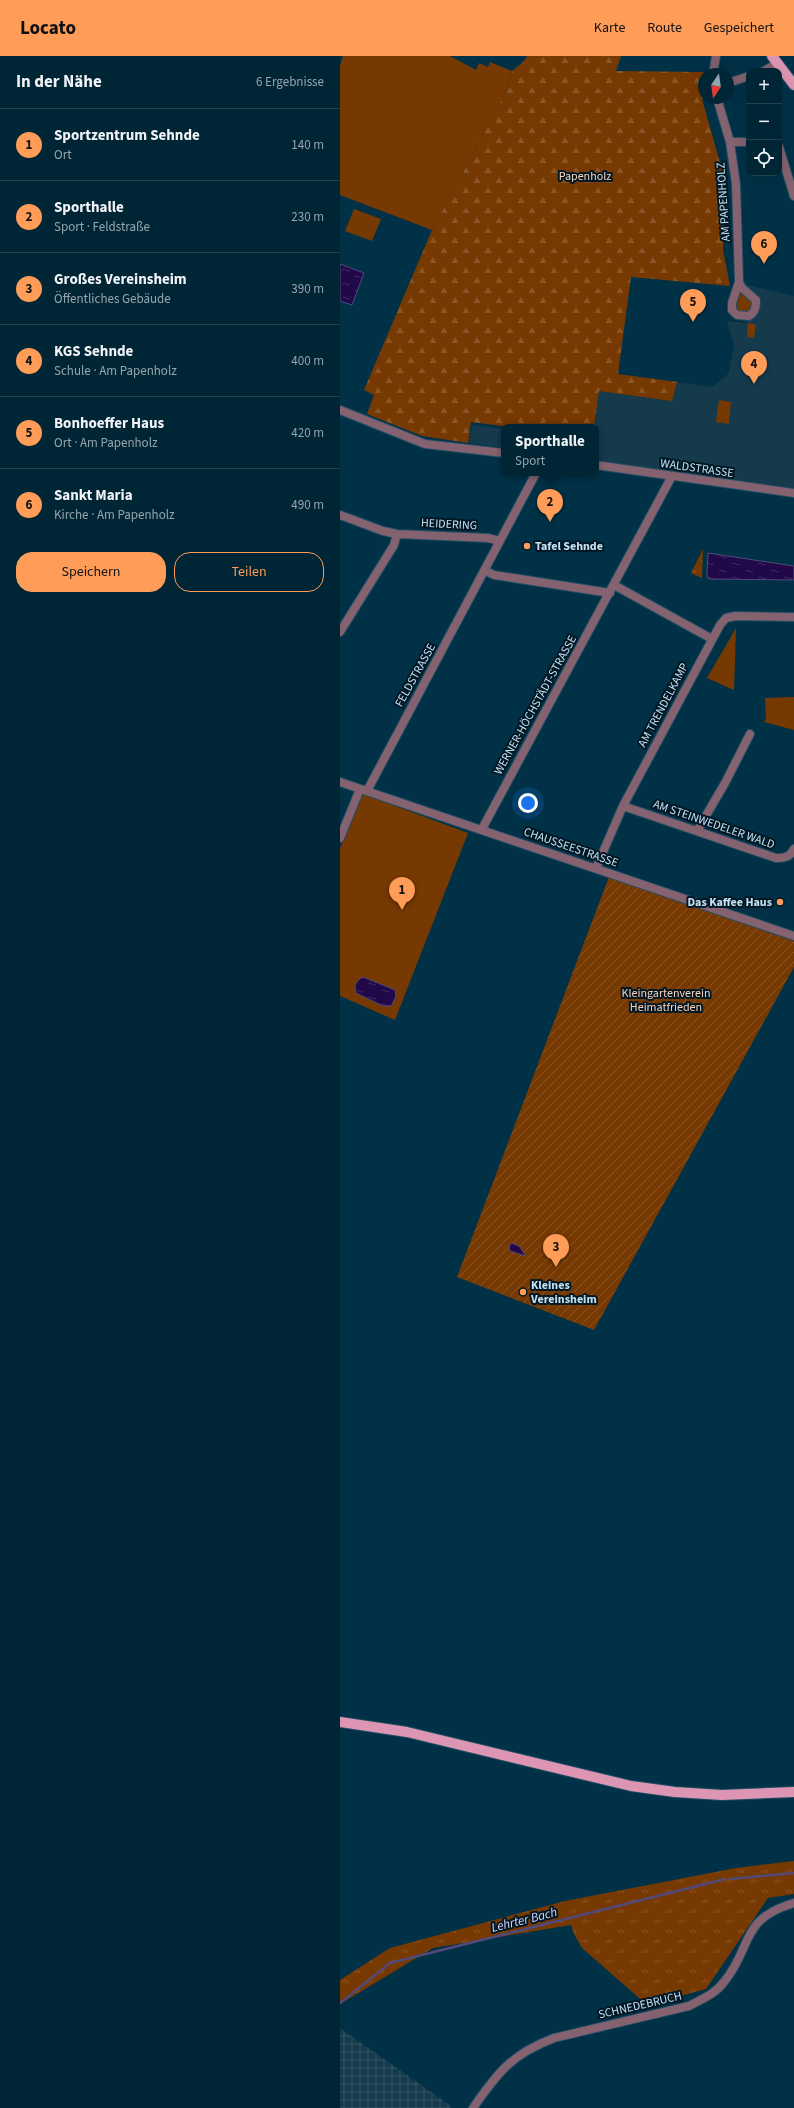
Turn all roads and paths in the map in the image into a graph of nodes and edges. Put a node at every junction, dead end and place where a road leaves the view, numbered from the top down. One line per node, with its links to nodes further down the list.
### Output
1 (716, 56): 3 (street)
2 (775, 59): 4 (street); 7 (main road)
3 (715, 68)
4 (767, 68)
5 (746, 77): 6 (street)
6 (734, 81)
7 (794, 85)
8 (719, 104): 9 (street, AM PAPENHOLZ)
9 (730, 142): 10 (street); 13 (street, AM PAPENHOLZ)
10 (746, 142)
11 (782, 157): 12 (street)
12 (794, 196)
13 (738, 282)
14 (340, 410): 15 (street)
15 (501, 453)
16 (599, 465): 18 (street, WALDSTRASSE)
17 (534, 476): 22 (street, FELDSTRASSE)
18 (672, 476): 19 (street, WALDSTRASSE); 24 (street, WERNER-HÖCHSTÄDT-STRASSE)
19 (794, 494)
20 (340, 515): 21 (street, HEIDERING)
21 (397, 534): 22 (street, HEIDERING); 26 (street)
22 (500, 541): 23 (street, FELDSTRASSE)
23 (486, 571): 24 (street); 30 (street, FELDSTRASSE)
24 (612, 589): 27 (street); 32 (street, WERNER-HÖCHSTÄDT-STRASSE)
25 (794, 617): 27 (street, AM TRENDELKAMP)
26 (340, 632)
27 (712, 639): 31 (street, AM TRENDELKAMP)
28 (750, 734): 33 (street)
29 (340, 782): 30 (street, CHAUSSEESTRASSE)
30 (363, 790): 32 (street, CHAUSSEESTRASSE); 34 (street, FELDSTRASSE)
31 (623, 806): 33 (street, AM STEINWEDELER WALD); 36 (street, AM TRENDELKAMP)
32 (482, 829): 36 (street, CHAUSSEESTRASSE)
33 (697, 831): 35 (street, AM STEINWEDELER WALD)
34 (340, 838)
35 (794, 849)
36 (596, 868): 37 (street, CHAUSSEESTRASSE)
37 (794, 936)
38 (340, 1722): 39 (main road)
39 (794, 1792)
40 (794, 1903): 41 (street, SCHNEDEBRUCH)
41 (473, 2108)

